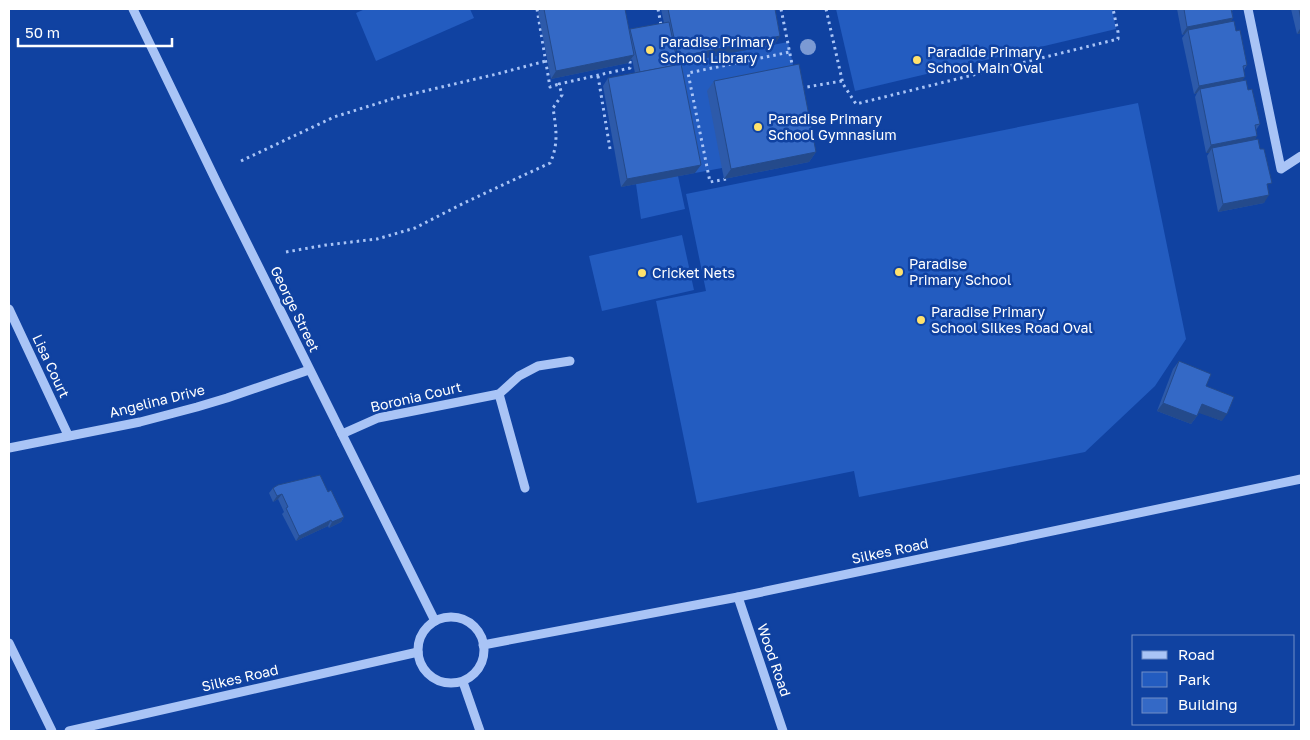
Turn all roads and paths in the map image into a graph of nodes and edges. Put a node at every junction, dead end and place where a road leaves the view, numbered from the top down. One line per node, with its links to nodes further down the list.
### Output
1 (133, 9): 24 (street, George Street)
2 (537, 9): 11 (path)
3 (658, 9): 8 (path)
4 (781, 9): 9 (path)
5 (826, 9): 14 (path)
6 (1113, 9): 14 (path)
7 (1248, 9): 18 (street)
8 (662, 32)
9 (790, 52): 12 (path); 20 (path)
10 (630, 58): 13 (path)
11 (546, 61): 15 (path); 19 (path)
12 (794, 74)
13 (598, 76): 15 (path); 17 (path)
14 (842, 81): 16 (path)
15 (559, 84): 21 (path)
16 (797, 89)
17 (610, 149)
18 (1301, 156)
19 (241, 161)
20 (734, 177)
21 (286, 252)
22 (9, 308): 27 (street, Lisa Court)
23 (570, 361): 25 (street)
24 (310, 370): 26 (street, George Street); 27 (street, Angelina Drive)
25 (499, 394): 26 (street, Boronia Court); 30 (street)
26 (342, 434): 32 (street, George Street)
27 (68, 435): 28 (street, Angelina Drive)
28 (9, 448)
29 (1301, 479): 31 (street, Silkes Road)
30 (525, 488)
31 (738, 597): 34 (street, Silkes Road); 40 (street, Wood Road)
32 (435, 621): 34 (street); 35 (street)
33 (9, 643): 37 (street)
34 (484, 646): 36 (street)
35 (418, 652): 36 (street); 38 (street, Silkes Road)
36 (463, 682): 39 (street)
37 (52, 731)
38 (70, 731)
39 (480, 731)
40 (783, 731)

